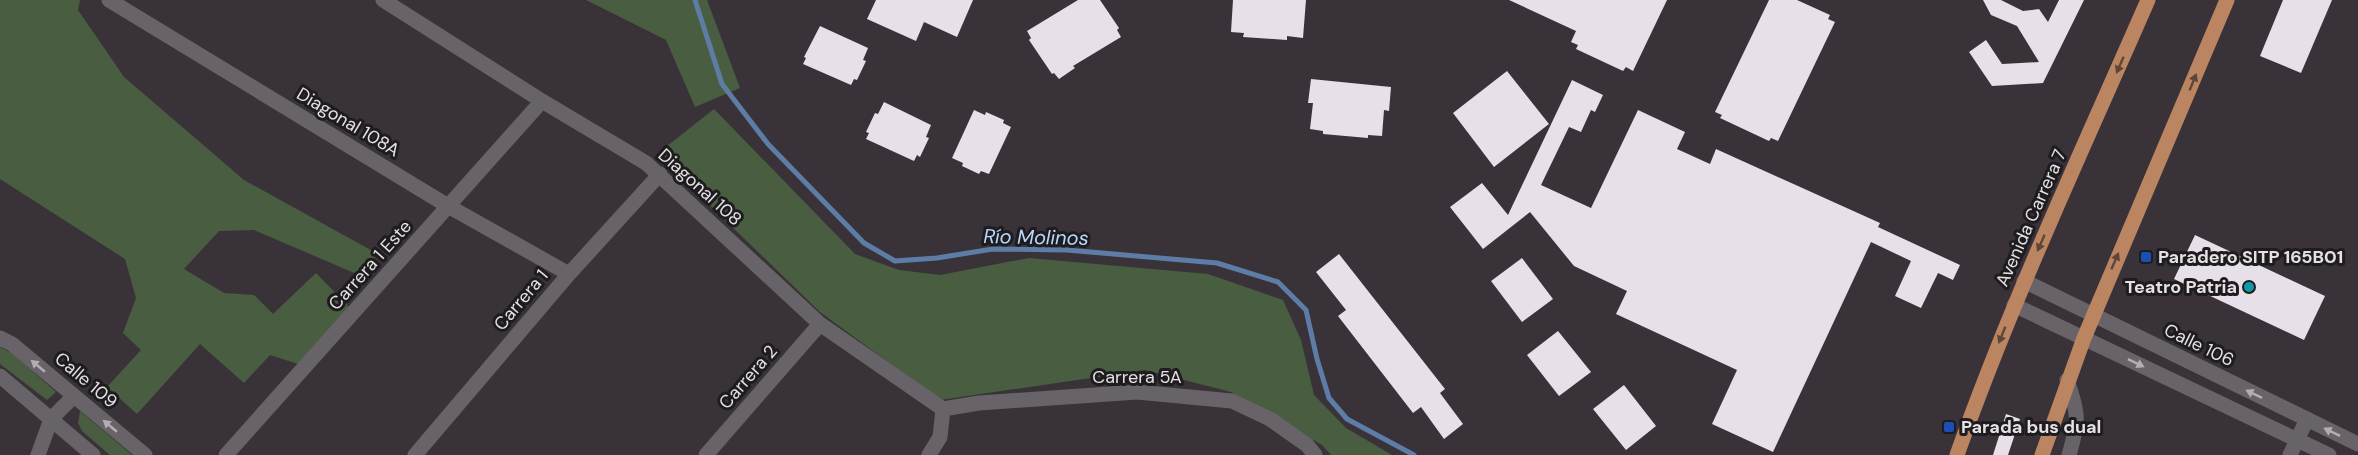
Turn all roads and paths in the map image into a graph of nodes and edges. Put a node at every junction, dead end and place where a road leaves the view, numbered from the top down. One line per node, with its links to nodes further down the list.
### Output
1 (109, 0): 7 (street, Diagonal 108A)
2 (383, 0): 5 (street, Diagonal 108)
3 (2148, 0): 9 (main road, Avenida Carrera 7, one-way to 9)
4 (2227, 0): 11 (main road, one-way to 4)
5 (542, 101): 6 (street, Diagonal 108); 7 (street, Carrera 1 Este)
6 (660, 174): 8 (street, Carrera 1); 12 (street, Diagonal 108)
7 (448, 206): 8 (street, Diagonal 108A); 26 (street, Carrera 1 Este)
8 (569, 274): 27 (street, Carrera 1)
9 (2024, 281): 10 (main road, Avenida Carrera 7); 11 (street, Calle 106)
10 (2014, 304): 14 (street); 31 (main road, Avenida Carrera 7, one-way to 31)
11 (2093, 315): 14 (main road); 20 (street, Calle 106, one-way to 11)
12 (820, 324): 18 (street, Diagonal 108); 28 (street, Carrera 2)
13 (0, 338): 17 (street, Calle 109, one-way to 13)
14 (2084, 338): 16 (main road); 21 (street, one-way to 21)
15 (0, 376): 19 (street)
16 (2067, 380): 32 (main road); 33 (street)
17 (74, 396): 19 (street); 25 (street, Calle 109, one-way to 17)
18 (943, 409): 29 (street); 30 (street, Carrera 5A)
19 (51, 419): 23 (street); 24 (street)
20 (2307, 419): 21 (street); 22 (street, Calle 106, one-way to 20)
21 (2297, 440): 34 (street); 35 (street)
22 (2358, 444)
23 (38, 455)
24 (93, 455)
25 (145, 455)
26 (226, 455)
27 (415, 455)
28 (706, 455)
29 (928, 455)
30 (1315, 455)
31 (1957, 455)
32 (2042, 455)
33 (2069, 455)
34 (2290, 455)
35 (2329, 455)

